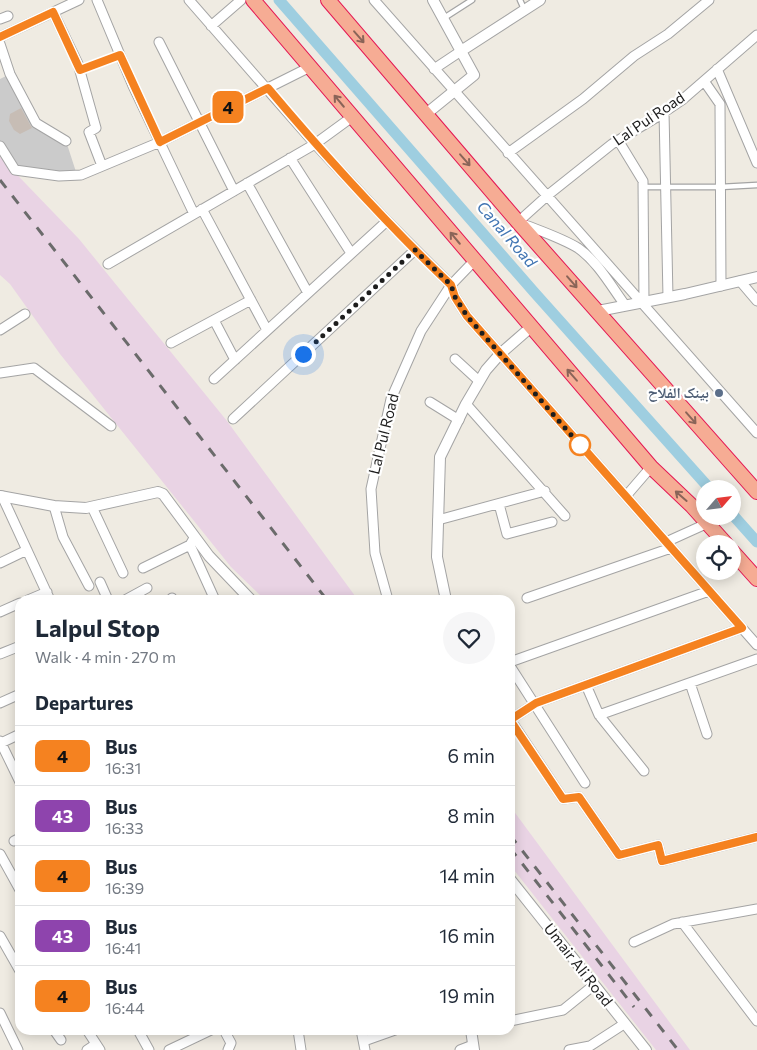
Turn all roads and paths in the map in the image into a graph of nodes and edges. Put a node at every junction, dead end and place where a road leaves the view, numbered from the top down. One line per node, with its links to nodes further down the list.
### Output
1 (96, 0): 22 (street)
2 (188, 0): 16 (street)
3 (241, 0): 16 (street)
4 (253, 0): 23 (highway)
5 (328, 0): 31 (highway, one-way to 31)
6 (374, 0): 24 (street)
7 (433, 0): 15 (street)
8 (472, 0): 15 (lane)
9 (520, 0): 13 (lane)
10 (540, 0): 13 (street)
11 (709, 0): 39 (street)
12 (74, 1): 14 (street)
13 (525, 10): 21 (street)
14 (53, 12): 18 (street); 26 (street)
15 (443, 19): 21 (street)
16 (211, 26): 28 (street)
17 (757, 36): 25 (street, Lal Pul Road)
18 (0, 37)
19 (159, 42): 33 (street)
20 (0, 44): 35 (street)
21 (461, 51): 24 (street); 29 (street)
22 (120, 55): 26 (lane); 36 (street)
23 (310, 67): 28 (street); 32 (highway, one-way to 23)
24 (434, 69): 29 (street)
25 (717, 69): 27 (street, Lal Pul Road); 41 (street)
26 (80, 70): 42 (street)
27 (704, 81): 30 (street, Lal Pul Road); 47 (street)
28 (268, 88): 33 (street); 37 (street)
29 (453, 91): 31 (street); 39 (street)
30 (664, 112): 34 (street, Lal Pul Road); 46 (street)
31 (426, 114): 52 (highway, one-way to 52)
32 (352, 117): 37 (street); 55 (highway, one-way to 32)
33 (199, 121): 36 (street); 48 (street)
34 (618, 140): 45 (street); 49 (street, Lal Pul Road)
35 (66, 141)
36 (160, 142): 42 (street); 50 (street)
37 (315, 144): 40 (street); 51 (street)
38 (0, 146): 42 (street)
39 (508, 153): 49 (street)
40 (290, 158): 43 (street); 54 (street)
41 (757, 162)
42 (102, 166)
43 (247, 183): 48 (street); 61 (street)
44 (757, 185): 47 (lane)
45 (643, 187): 46 (lane); 65 (street)
46 (665, 187): 47 (lane); 62 (street)
47 (720, 187): 60 (street)
48 (234, 191): 50 (street)
49 (548, 195): 52 (street, Lal Pul Road); 65 (street)
50 (198, 212): 56 (street); 63 (street)
51 (387, 221): 53 (street); 54 (street)
52 (518, 222): 66 (street); 67 (highway, one-way to 67)
53 (415, 250): 59 (street); 82 (street)
54 (351, 253): 61 (street)
55 (475, 260): 59 (street, Lal Pul Road); 70 (highway)
56 (108, 264)
57 (757, 277): 58 (street)
58 (740, 281): 60 (street); 64 (street)
59 (451, 285): 74 (street); 118 (street, Lal Pul Road)
60 (721, 286): 62 (street)
61 (308, 293): 72 (street)
62 (668, 297): 65 (street)
63 (251, 300): 69 (street); 72 (street)
64 (757, 301)
65 (642, 302): 66 (street); 85 (street)
66 (625, 305): 67 (street)
67 (598, 311): 88 (highway, one-way to 88)
68 (25, 314): 71 (street)
69 (214, 320): 73 (street); 76 (street)
70 (531, 327): 74 (street); 86 (highway, one-way to 70)
71 (0, 330)
72 (267, 330): 76 (street)
73 (170, 343)
74 (500, 354): 79 (street); 90 (street)
75 (455, 358): 79 (street)
76 (235, 360): 78 (street)
77 (0, 373): 84 (street)
78 (214, 379)
79 (479, 381): 81 (street)
80 (430, 402): 83 (street)
81 (466, 404): 83 (street); 87 (street)
82 (233, 419)
83 (458, 420): 96 (street)
84 (111, 426)
85 (757, 433)
86 (651, 467): 90 (street); 94 (highway, one-way to 86)
87 (545, 492): 91 (street); 95 (street)
88 (757, 492)
89 (1, 496): 92 (street); 103 (street)
90 (626, 496): 102 (street)
91 (499, 504): 96 (street); 97 (street)
92 (54, 506): 93 (street); 110 (street)
93 (92, 507): 101 (street); 107 (street)
94 (696, 510)
95 (565, 516)
96 (438, 520): 119 (street)
97 (552, 522)
98 (704, 525): 102 (street)
99 (710, 525): 100 (highway)
100 (718, 535)
101 (192, 541): 106 (street); 116 (street); 117 (street)
102 (668, 545): 112 (street); 120 (street)
103 (27, 550): 105 (street); 113 (street)
104 (741, 561): 108 (highway)
105 (0, 563)
106 (143, 568)
107 (124, 573)
108 (757, 579)
109 (100, 582): 114 (street)
110 (89, 586)
111 (147, 588): 115 (street)
112 (709, 591): 123 (street); 128 (street)
113 (49, 595)
114 (106, 595)
115 (134, 595)
116 (213, 595)
117 (246, 595)
118 (387, 595)
119 (445, 595)
120 (527, 598)
121 (15, 605): 122 (street)
122 (0, 612)
123 (742, 628): 124 (street); 131 (street)
124 (757, 645)
125 (15, 648): 126 (street)
126 (0, 654)
127 (757, 659): 130 (street)
128 (515, 662)
129 (515, 672): 134 (street)
130 (690, 683): 135 (street); 138 (street)
131 (586, 685): 134 (street); 135 (street)
132 (15, 696): 133 (street)
133 (0, 702)
134 (534, 704): 136 (street); 143 (street)
135 (599, 715): 142 (street)
136 (515, 717)
137 (515, 727): 144 (street)
138 (707, 734)
139 (15, 736): 140 (street)
140 (1, 742): 141 (street)
141 (15, 771)
142 (644, 771)
143 (585, 783)
144 (757, 837)
145 (0, 854): 146 (street)
146 (15, 881)
147 (515, 885): 154 (street, Umair Ali Road)
148 (757, 909): 149 (street)
149 (682, 922): 151 (street); 157 (street)
150 (0, 936): 152 (street)
151 (634, 942)
152 (2, 946): 153 (street)
153 (15, 964)
154 (594, 985): 156 (street); 158 (street, Umair Ali Road)
155 (0, 1013): 171 (street)
156 (515, 1019)
157 (757, 1021)
158 (624, 1024): 178 (street); 179 (street, Umair Ali Road)
159 (58, 1035): 167 (street)
160 (90, 1035): 169 (street)
161 (141, 1035): 173 (street)
162 (200, 1035): 174 (street)
163 (227, 1035): 175 (street)
164 (299, 1035): 176 (street)
165 (386, 1035): 168 (street)
166 (472, 1035): 170 (street)
167 (61, 1040)
168 (365, 1046)
169 (98, 1047): 172 (street)
170 (474, 1048): 177 (street)
171 (18, 1050)
172 (86, 1050)
173 (149, 1050)
174 (169, 1050)
175 (228, 1050)
176 (301, 1050)
177 (460, 1050)
178 (569, 1050)
179 (646, 1050)

